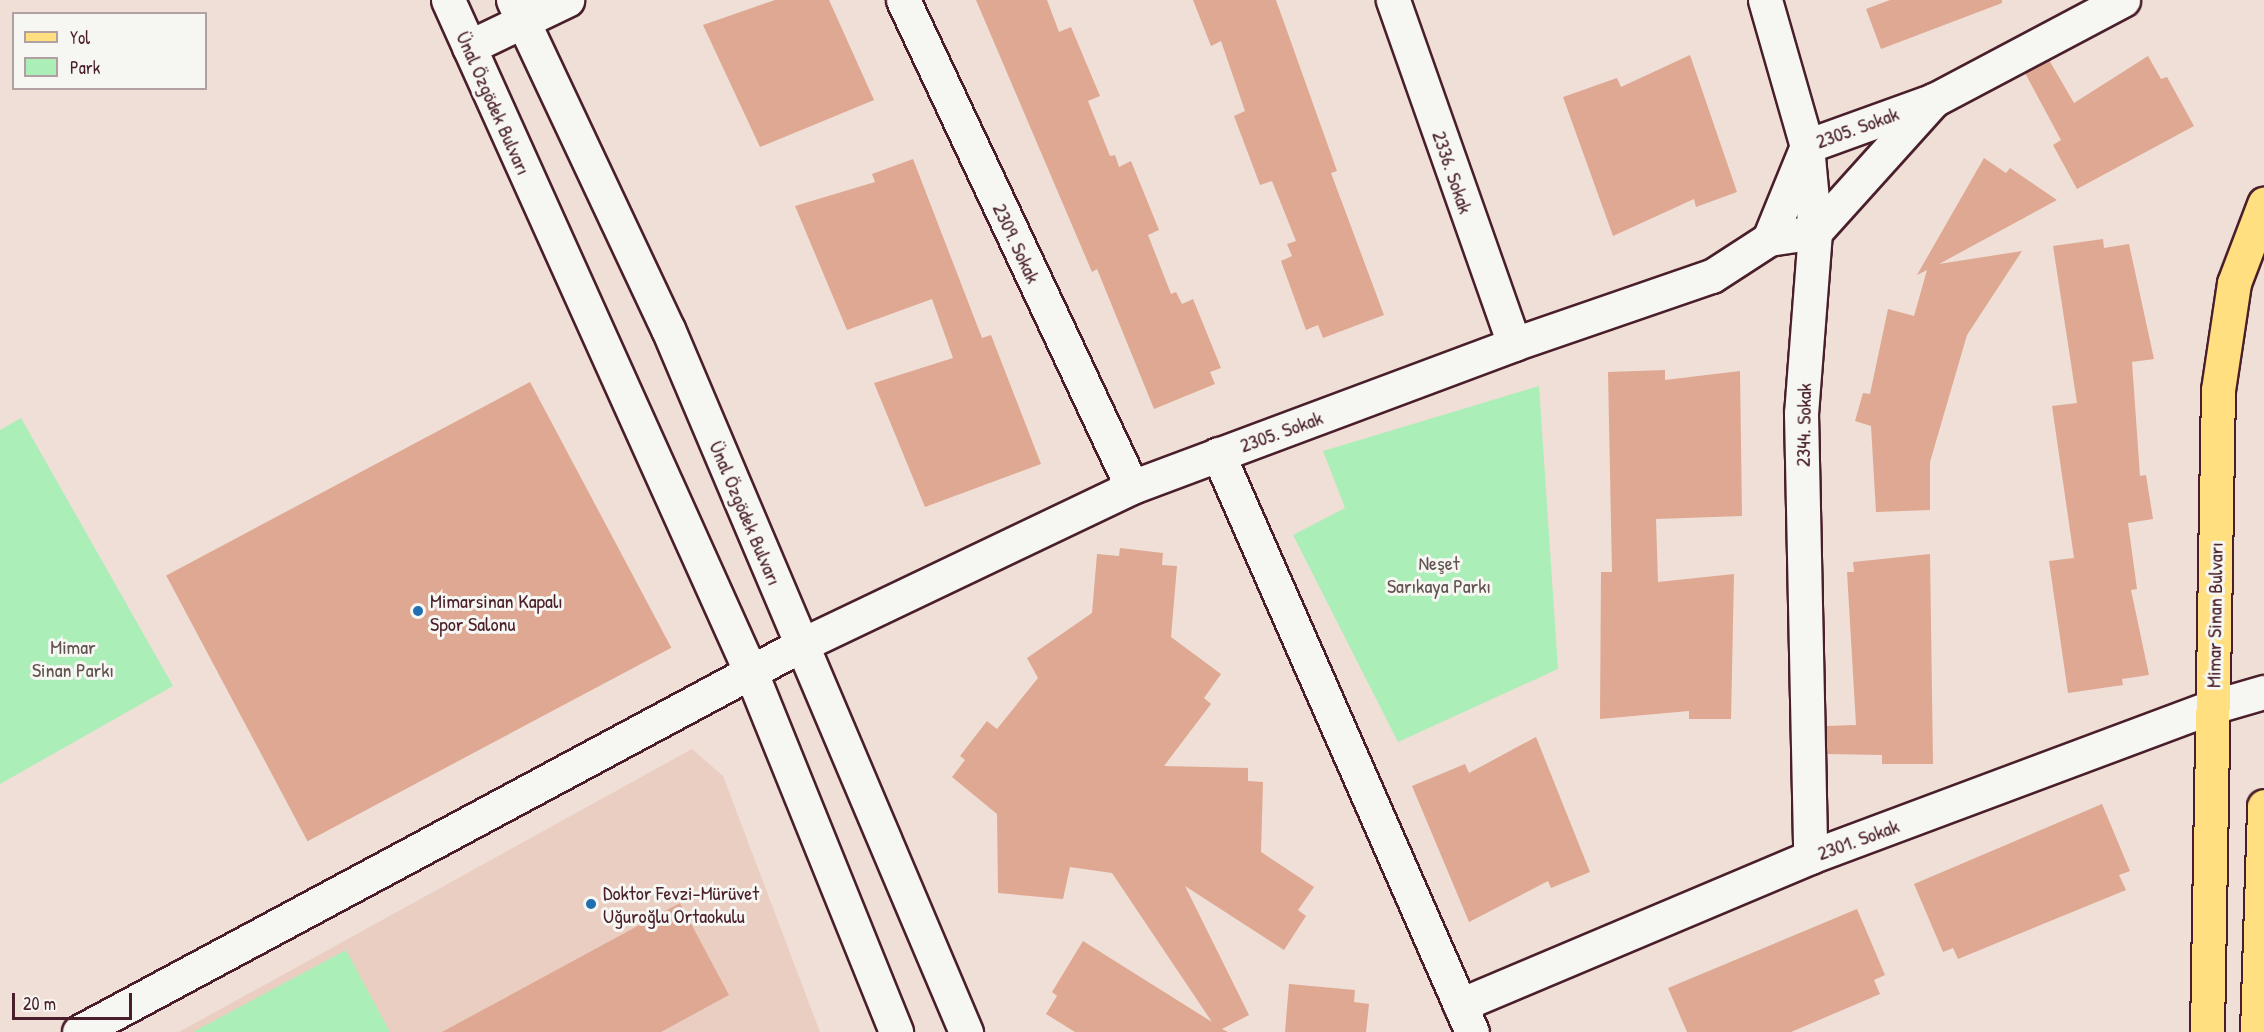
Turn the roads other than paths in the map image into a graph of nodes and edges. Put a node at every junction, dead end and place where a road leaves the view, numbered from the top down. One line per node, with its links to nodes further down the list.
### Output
1 (448, 0): 8 (street, Ünal Özgödek Bulvarı)
2 (567, 0): 7 (street)
3 (903, 0): 16 (street, 2309. Sokak)
4 (1393, 0): 14 (street, 2336. Sokak)
5 (1765, 0): 10 (street, 2344. Sokak)
6 (2120, 1): 9 (street, 2305. Sokak)
7 (518, 10): 8 (street); 17 (street, Ünal Özgödek Bulvarı)
8 (469, 47): 18 (street, Ünal Özgödek Bulvarı)
9 (1934, 100): 10 (street, 2305. Sokak); 12 (street, 2305. Sokak)
10 (1807, 146): 12 (street, 2344. Sokak); 13 (street, 2305. Sokak)
11 (2264, 204): 20 (main road, Mimar Sinan Bulvarı)
12 (1815, 232): 13 (street, 2305. Sokak); 22 (street, 2344. Sokak)
13 (1768, 238): 14 (street, 2305. Sokak)
14 (1514, 344): 15 (street, 2305. Sokak)
15 (1218, 454): 16 (street, 2305. Sokak); 23 (street)
16 (1132, 487): 17 (street, 2305. Sokak)
17 (801, 645): 18 (street, 2305. Sokak); 26 (street, Ünal Özgödek Bulvarı)
18 (752, 675): 24 (street, 2305. Sokak); 25 (street, Ünal Özgödek Bulvarı)
19 (2264, 692): 20 (street, 2301. Sokak)
20 (2212, 707): 22 (street, 2301. Sokak); 27 (main road, Mimar Sinan Bulvarı)
21 (2264, 806): 28 (main road)
22 (1810, 857): 23 (street, 2301. Sokak)
23 (1466, 1018)
24 (79, 1032)
25 (896, 1032)
26 (966, 1032)
27 (2207, 1032)
28 (2257, 1032)

